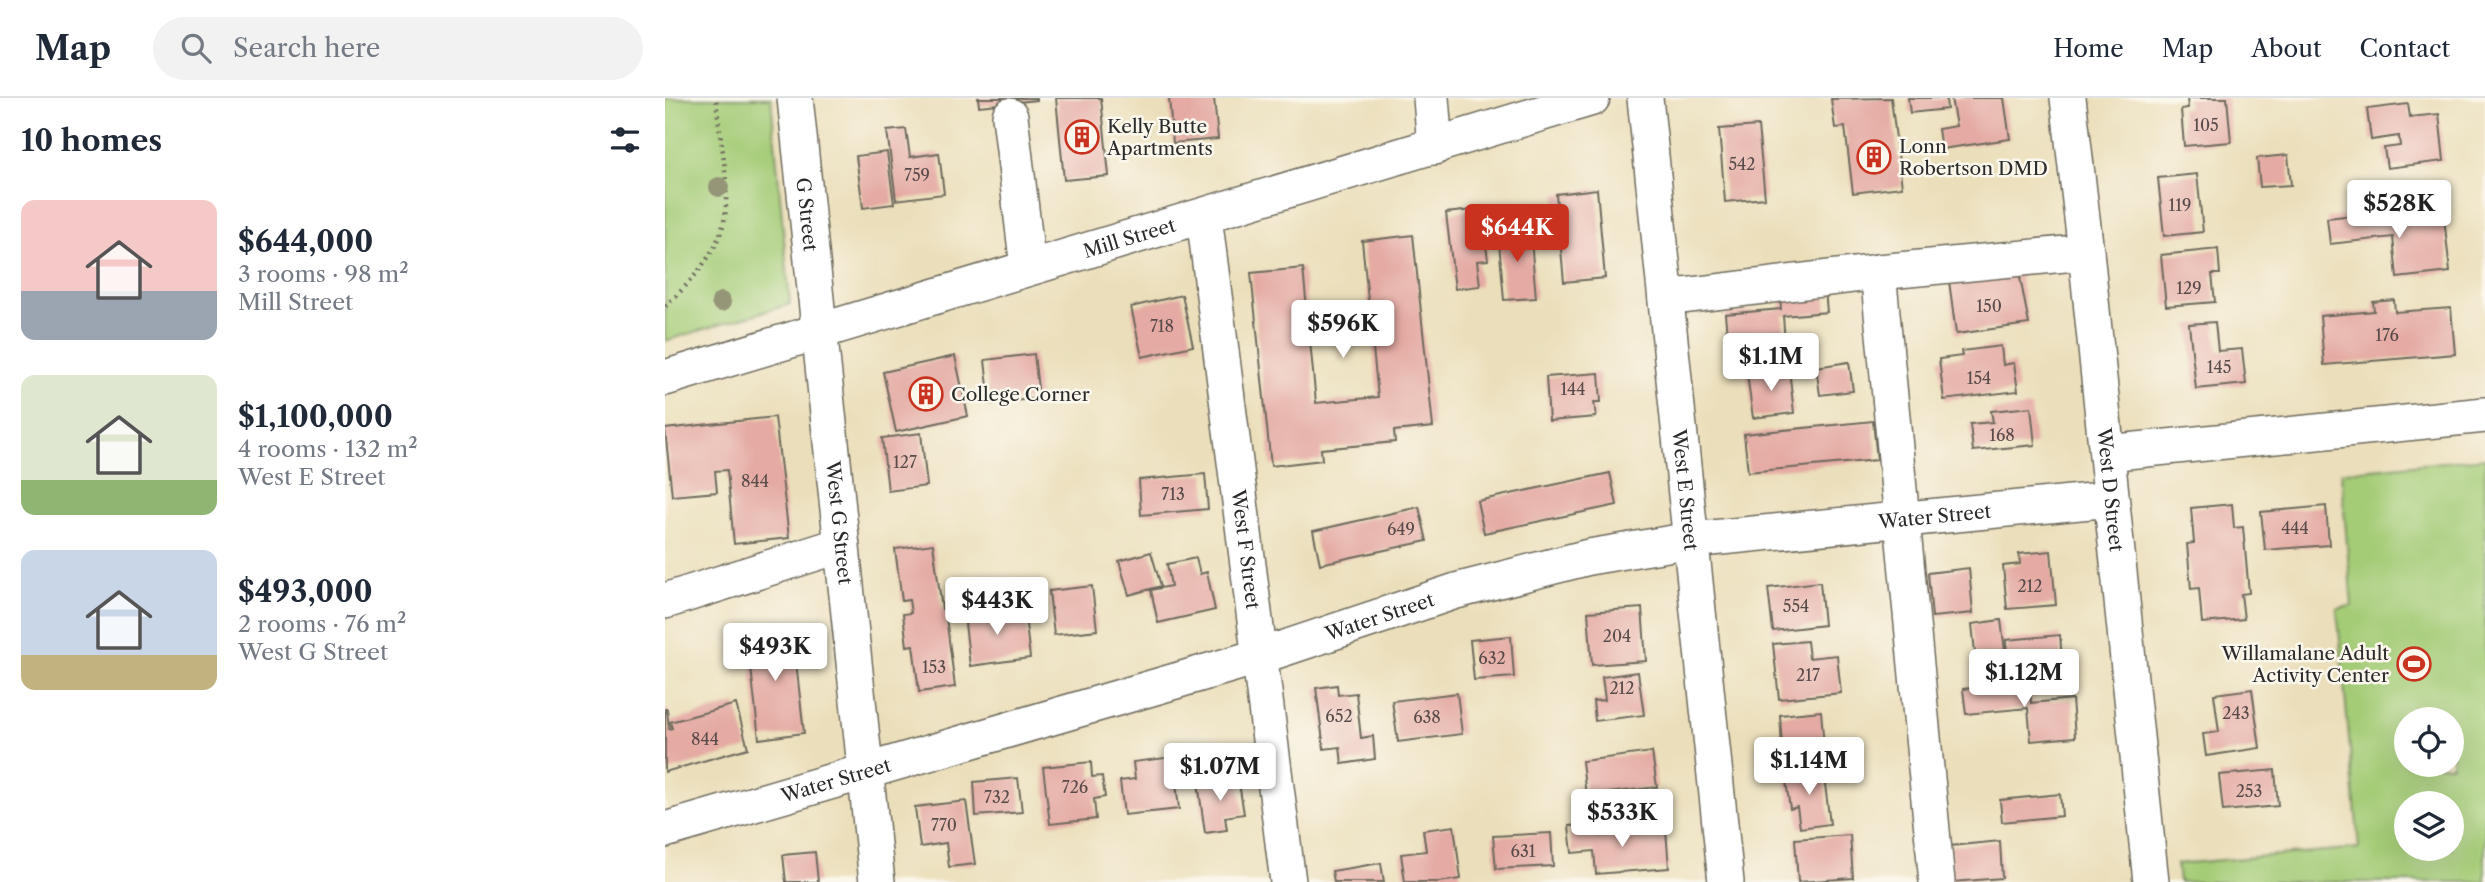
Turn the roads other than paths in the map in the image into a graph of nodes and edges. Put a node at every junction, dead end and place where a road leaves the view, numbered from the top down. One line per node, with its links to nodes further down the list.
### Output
1 (795, 98): 13 (street, G Street)
2 (1431, 98): 7 (street)
3 (1592, 98): 7 (street, Mill Street)
4 (1645, 98): 12 (street, West E Street)
5 (2069, 98): 9 (street, West D Street)
6 (1010, 116): 10 (street)
7 (1435, 147): 8 (street, Mill Street)
8 (1204, 216): 10 (street, Mill Street); 22 (street, West F Street)
9 (2086, 252): 11 (street); 16 (street, West D Street)
10 (1028, 268): 13 (street, Mill Street)
11 (1878, 272): 12 (street); 18 (street)
12 (1666, 298): 19 (street, West E Street)
13 (820, 331): 14 (street, Mill Street); 20 (street, West G Street)
14 (665, 377)
15 (2485, 415): 16 (street)
16 (2106, 453): 17 (street, West D Street)
17 (2111, 499): 18 (street, Water Street); 29 (street, West D Street)
18 (1901, 519): 19 (street, Water Street); 28 (street)
19 (1691, 540): 22 (street, Water Street); 27 (street, West E Street)
20 (841, 545): 21 (street); 23 (street, West G Street)
21 (665, 601)
22 (1261, 656): 23 (street, Water Street); 26 (street, West F Street)
23 (865, 771): 24 (street, Water Street); 25 (street, West G Street)
24 (665, 830)
25 (877, 882)
26 (1288, 882)
27 (1726, 882)
28 (1937, 882)
29 (2151, 882)

